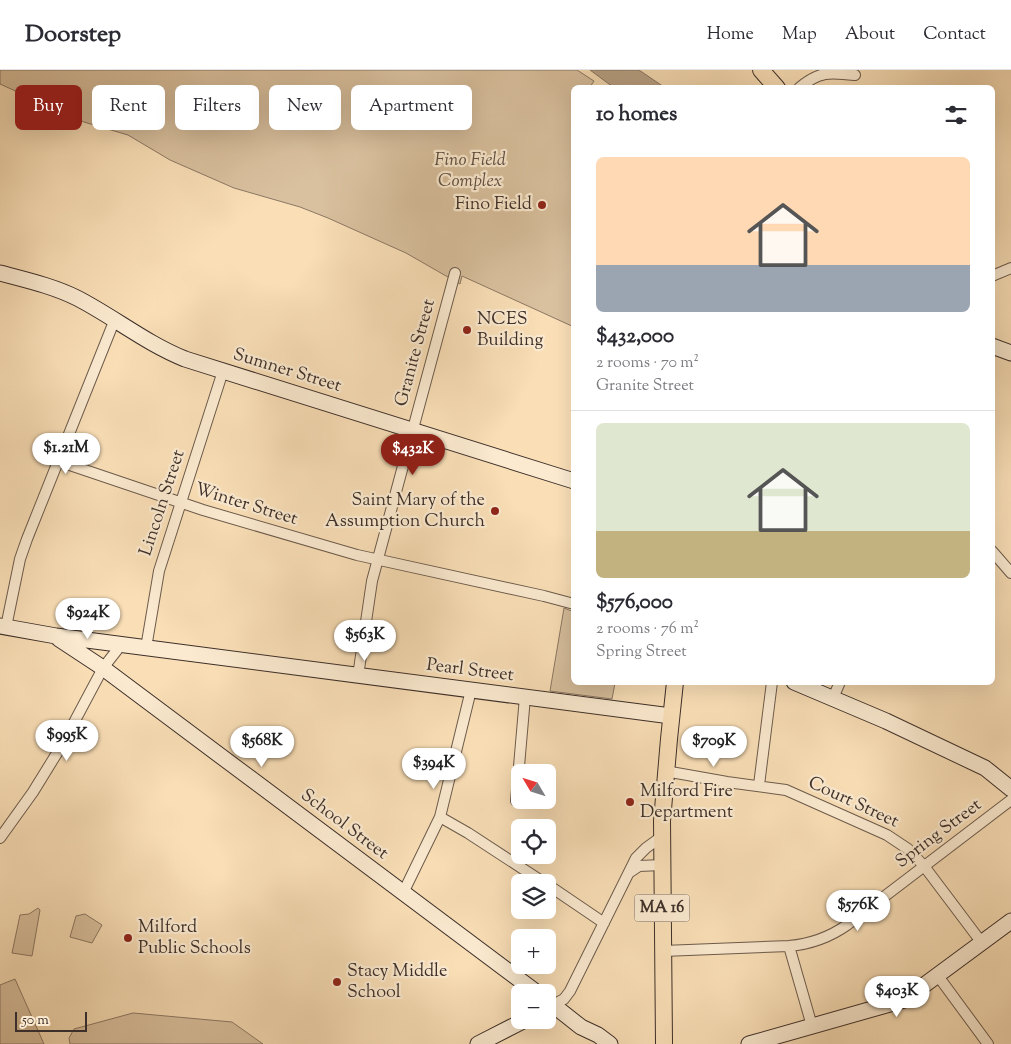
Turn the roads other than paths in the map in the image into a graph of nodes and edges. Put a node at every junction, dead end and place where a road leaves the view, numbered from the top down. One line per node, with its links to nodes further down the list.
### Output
1 (761, 70): 3 (main road)
2 (855, 75): 4 (street)
3 (774, 85)
4 (803, 85)
5 (1011, 268): 8 (street)
6 (0, 273): 9 (main road, Sumner Street)
7 (455, 273): 13 (street, Granite Street)
8 (995, 275)
9 (115, 319): 12 (main road, Sumner Street); 14 (street)
10 (995, 347): 11 (main road)
11 (1011, 353)
12 (223, 371): 13 (main road, Sumner Street); 16 (street, Lincoln Street)
13 (412, 430): 15 (main road, Sumner Street); 18 (street, Granite Street)
14 (58, 460): 16 (street, Winter Street); 21 (street)
15 (571, 480)
16 (180, 502): 18 (street, Winter Street); 24 (street, Lincoln Street)
17 (995, 555): 19 (street)
18 (377, 560): 20 (street, Winter Street); 26 (street, Granite Street)
19 (1011, 574)
20 (571, 603)
21 (3, 627): 22 (main road, Pearl Street)
22 (56, 636): 23 (main road, Pearl Street); 25 (main road, School Street)
23 (121, 645): 24 (main road, Pearl Street); 25 (street)
24 (146, 648): 26 (main road, Pearl Street)
25 (103, 668): 41 (street); 49 (main road, School Street)
26 (358, 676): 31 (main road, Pearl Street)
27 (676, 685): 34 (main road, MA 16)
28 (772, 685): 37 (street)
29 (801, 685): 33 (main road)
30 (839, 685): 33 (street)
31 (471, 690): 32 (main road, Pearl Street); 40 (street)
32 (525, 697): 34 (main road, Pearl Street); 35 (street)
33 (833, 698): 38 (main road)
34 (671, 716): 36 (main road, MA 16)
35 (519, 764)
36 (666, 771): 37 (street, Court Street); 42 (main road, MA 16)
37 (759, 785): 45 (street, Court Street)
38 (1011, 789)
39 (1011, 800): 45 (street, Spring Street)
40 (440, 817): 47 (street); 49 (street)
41 (4, 826): 43 (street)
42 (661, 837): 44 (main road, MA 16); 46 (street)
43 (0, 838)
44 (662, 865): 46 (street); 54 (main road, MA 16)
45 (924, 866): 52 (street, Court Street); 53 (street, Spring Street)
46 (629, 872): 51 (street)
47 (531, 874)
48 (556, 890): 51 (street)
49 (403, 893): 56 (main road, School Street)
50 (1011, 921): 52 (main road)
51 (604, 923): 57 (street)
52 (982, 943): 55 (main road)
53 (789, 946): 54 (street, Spring Street); 59 (street)
54 (663, 952): 65 (main road, MA 16)
55 (938, 976): 59 (main road); 67 (street)
56 (525, 984)
57 (556, 1002)
58 (556, 1010): 61 (main road)
59 (812, 1026): 66 (main road)
60 (511, 1027): 62 (main road)
61 (581, 1027): 63 (main road); 64 (main road)
62 (478, 1044)
63 (590, 1044)
64 (610, 1044)
65 (664, 1044)
66 (750, 1044)
67 (988, 1044)

